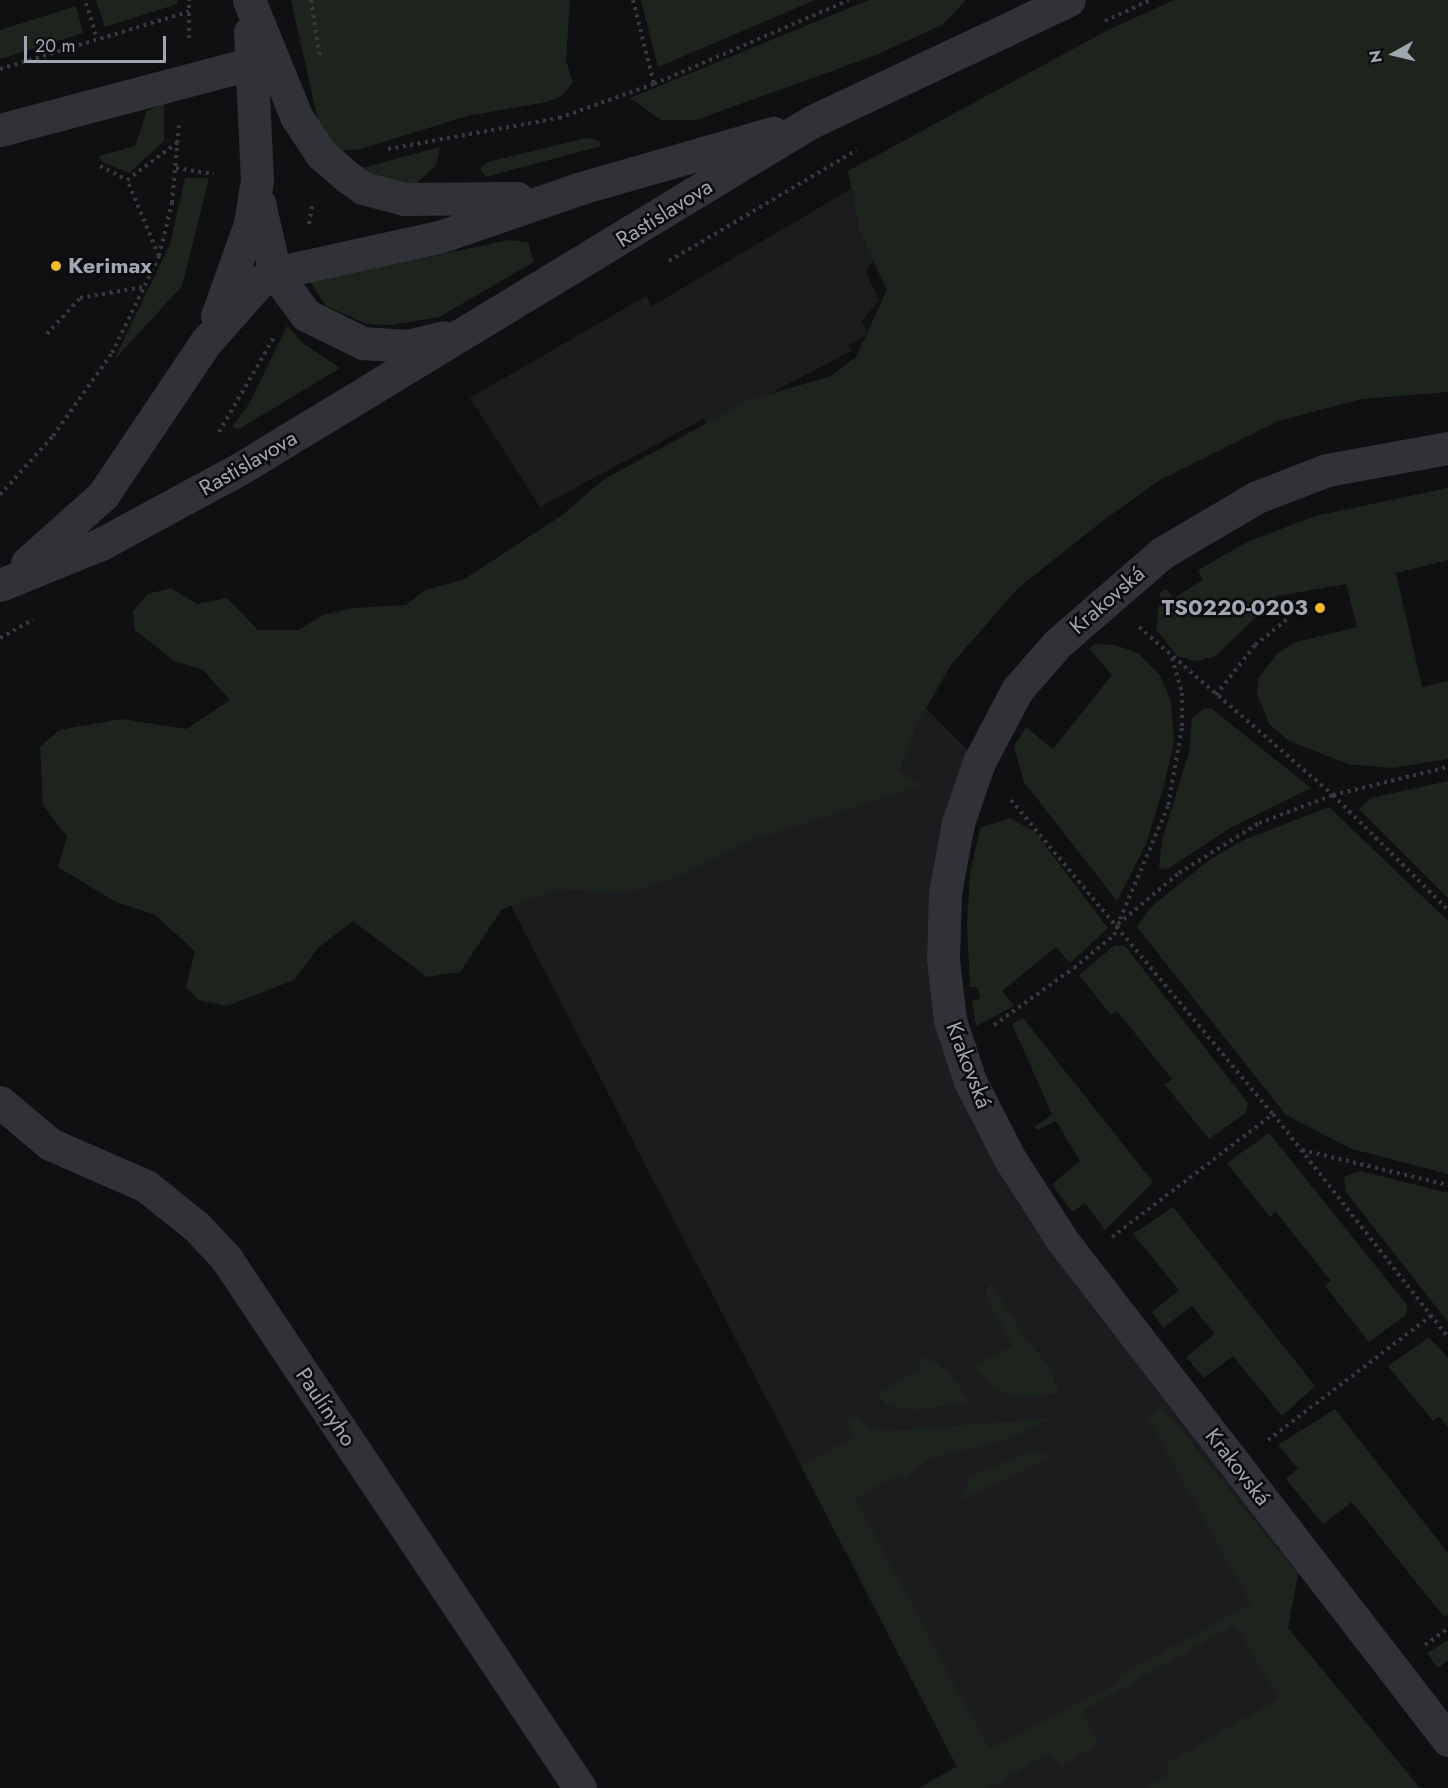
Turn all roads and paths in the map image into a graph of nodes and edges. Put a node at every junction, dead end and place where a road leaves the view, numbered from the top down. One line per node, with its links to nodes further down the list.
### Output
1 (189, 0): 7 (path)
2 (248, 0): 9 (street, Rastislavova); 20 (street, Rastislavova)
3 (633, 0): 12 (path)
4 (849, 0): 12 (path)
5 (1068, 0): 13 (street, Rastislavova)
6 (86, 3): 8 (path)
7 (191, 11): 8 (path); 11 (path)
8 (97, 38): 10 (path)
9 (253, 63): 11 (street); 19 (street, Rastislavova)
10 (0, 69)
11 (178, 83): 14 (street); 15 (path)
12 (654, 84): 16 (path)
13 (811, 122): 20 (street, Rastislavova); 24 (street, Rastislavova)
14 (0, 130)
15 (179, 141): 18 (path); 21 (path)
16 (382, 149)
17 (100, 166): 18 (path)
18 (127, 180): 21 (path)
19 (256, 180): 22 (street, Rastislavova); 26 (street, Rastislavova)
20 (581, 188): 22 (street, Rastislavova)
21 (159, 256): 23 (path)
22 (275, 273): 24 (street, Rastislavova); 26 (street, Rastislavova)
23 (144, 287): 25 (path); 28 (path)
24 (485, 320): 29 (street, Rastislavova)
25 (47, 334)
26 (206, 342): 29 (street, Rastislavova)
27 (1448, 448): 30 (street, Krakovská)
28 (0, 495)
29 (0, 585)
30 (1108, 597): 32 (path); 34 (street, Krakovská)
31 (1290, 617): 33 (path)
32 (1172, 658): 33 (path); 38 (path)
33 (1216, 695): 36 (path)
34 (979, 762): 38 (path); 39 (street, Krakovská)
35 (1448, 767): 36 (path)
36 (1333, 795): 37 (path); 38 (path)
37 (1448, 910)
38 (1118, 924): 39 (path); 41 (path)
39 (957, 1046): 44 (street, Krakovská)
40 (0, 1102): 49 (street, Paulínyho)
41 (1273, 1114): 42 (path); 44 (path)
42 (1301, 1150): 43 (path); 45 (path)
43 (1448, 1185)
44 (1079, 1264): 47 (street, Krakovská)
45 (1431, 1316): 46 (path); 47 (path)
46 (1448, 1337)
47 (1236, 1465): 48 (street, Krakovská)
48 (1448, 1740)
49 (580, 1788)

